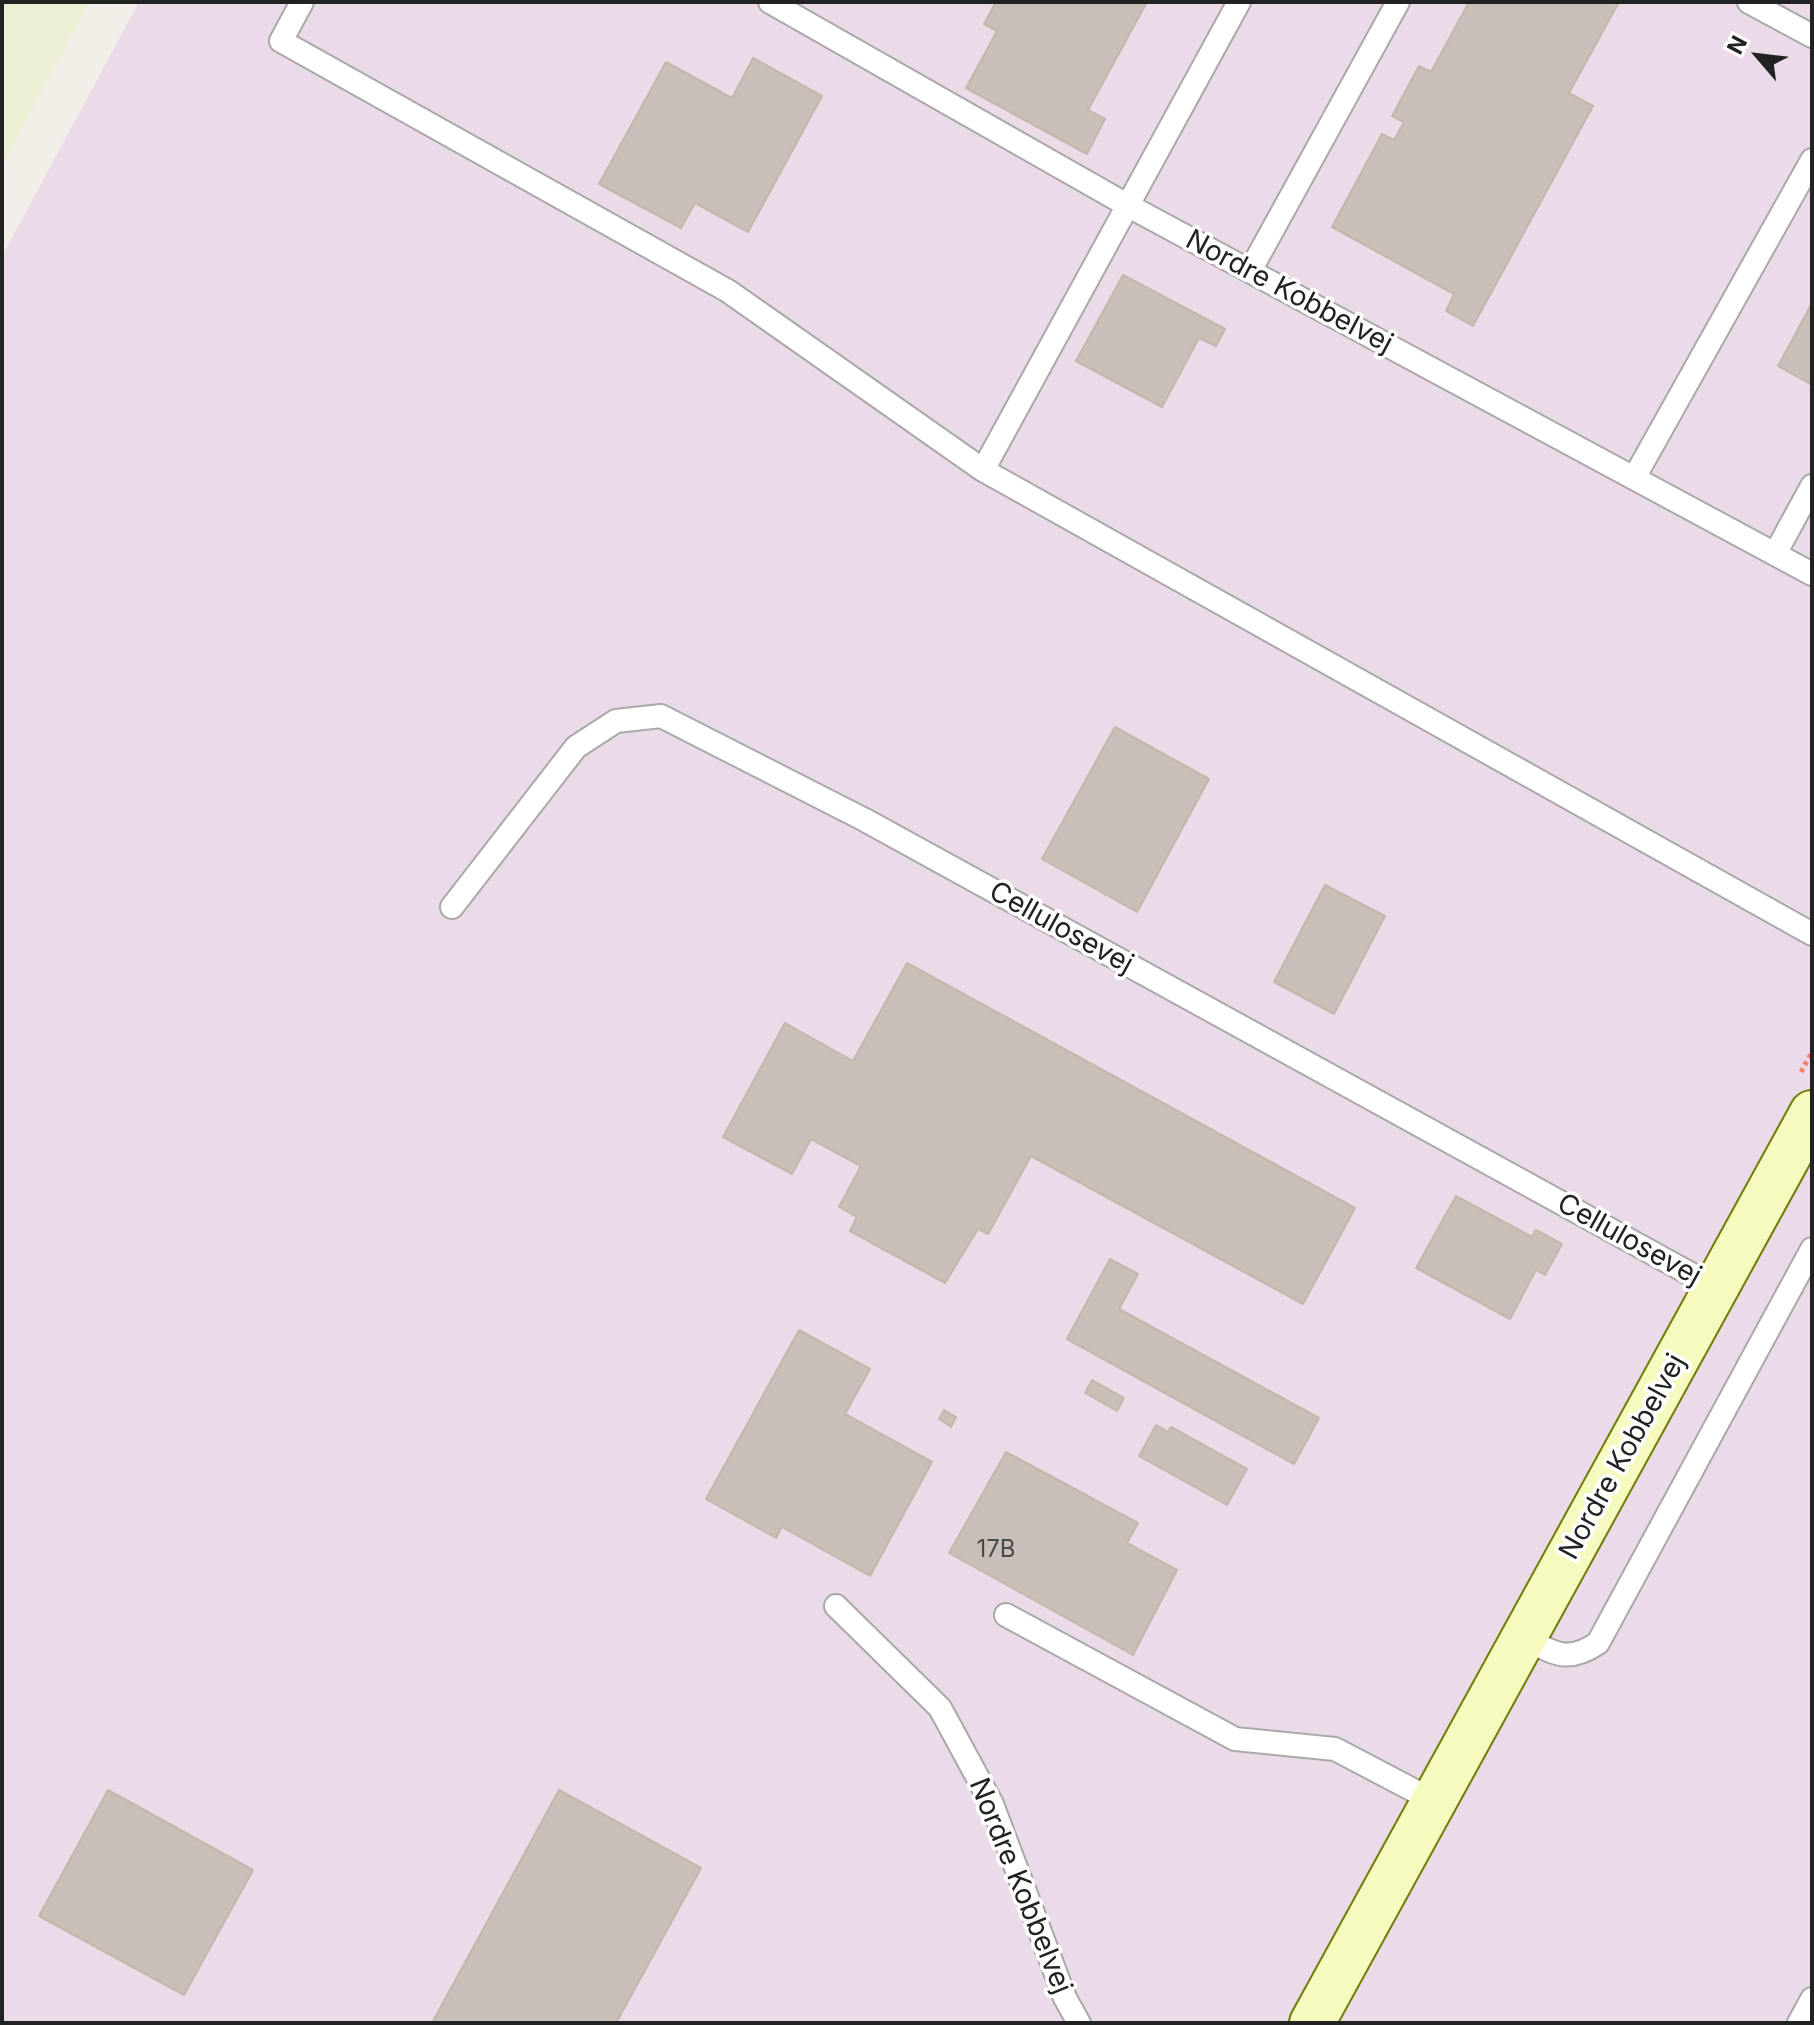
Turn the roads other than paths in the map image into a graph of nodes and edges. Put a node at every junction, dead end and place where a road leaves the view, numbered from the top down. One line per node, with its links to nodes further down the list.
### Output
1 (302, 2): 10 (lane)
2 (770, 2): 8 (lane, Nordre Kobbelvej)
3 (1239, 2): 8 (lane)
4 (1398, 2): 9 (lane)
5 (1749, 2): 6 (lane)
6 (1812, 36)
7 (1812, 160): 11 (lane)
8 (1127, 205): 9 (lane, Nordre Kobbelvej); 10 (lane)
9 (1250, 271): 11 (lane, Nordre Kobbelvej)
10 (983, 470): 16 (lane)
11 (1634, 478): 13 (lane, Nordre Kobbelvej)
12 (1812, 486): 13 (lane)
13 (1775, 554): 14 (lane, Nordre Kobbelvej)
14 (1812, 574)
15 (452, 907): 19 (lane, Cellulosevej)
16 (1812, 934)
17 (1812, 1113): 19 (street, Nordre Kobbelvej)
18 (1812, 1249): 22 (lane)
19 (1716, 1288): 22 (street, Nordre Kobbelvej)
20 (836, 1606): 25 (lane, Nordre Kobbelvej)
21 (1006, 1615): 23 (lane)
22 (1524, 1638): 23 (street, Nordre Kobbelvej)
23 (1434, 1801): 26 (street, Nordre Kobbelvej)
24 (1812, 1999): 27 (lane)
25 (1079, 2023)
26 (1312, 2023)
27 (1799, 2023)

